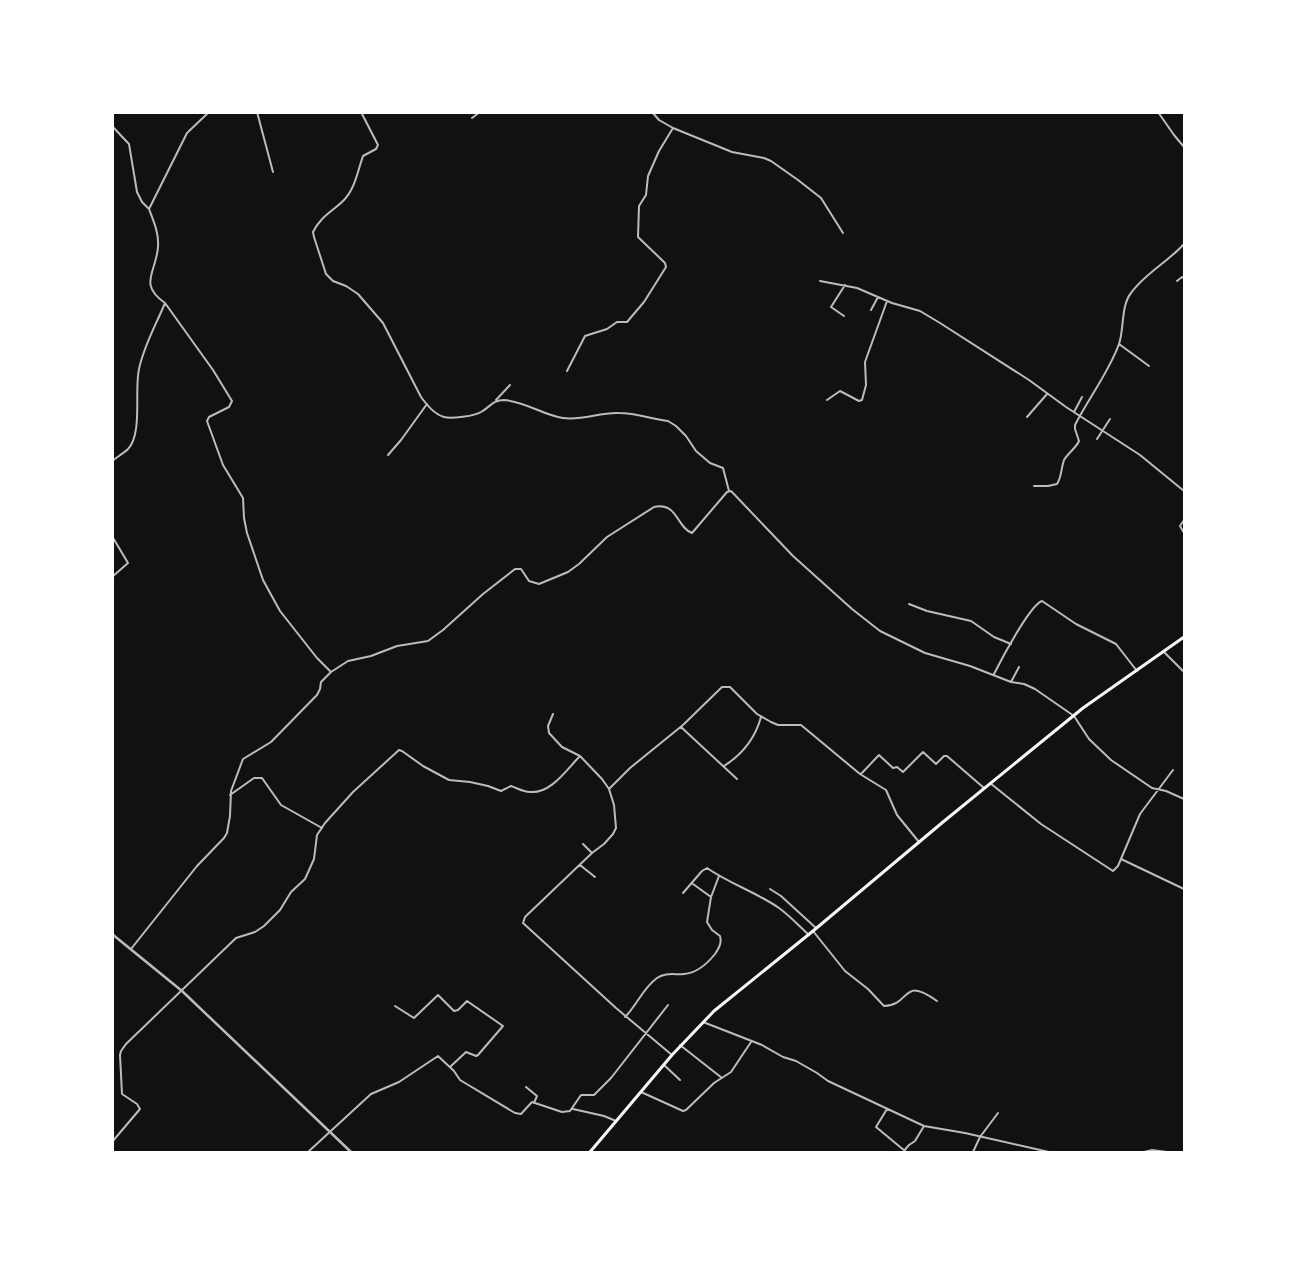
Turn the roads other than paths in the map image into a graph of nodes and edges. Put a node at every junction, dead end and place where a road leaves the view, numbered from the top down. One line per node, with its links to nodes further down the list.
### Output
1 (209, 112): 12 (street)
2 (257, 112): 11 (street)
3 (362, 112): 32 (street)
4 (480, 112): 7 (street)
5 (652, 112): 9 (street)
6 (1158, 112): 10 (street)
7 (472, 118)
8 (112, 126): 12 (street)
9 (673, 128): 13 (street); 26 (street)
10 (1184, 146)
11 (273, 172)
12 (149, 209): 21 (street)
13 (843, 233)
14 (1184, 244): 24 (street)
15 (1184, 278): 17 (street)
16 (820, 281): 18 (street)
17 (1177, 282)
18 (845, 285): 19 (street); 23 (street)
19 (878, 297): 20 (street); 22 (street)
20 (887, 301): 28 (street); 30 (street)
21 (165, 303): 40 (street); 54 (street)
22 (871, 310)
23 (844, 316)
24 (1119, 344): 25 (street); 34 (street)
25 (1149, 366)
26 (567, 371)
27 (510, 385): 31 (street)
28 (1047, 394): 33 (street); 35 (street)
29 (1082, 396): 33 (street)
30 (827, 400)
31 (494, 402): 32 (street); 42 (street)
32 (427, 404): 39 (street)
33 (1074, 412): 34 (street)
34 (1080, 416): 37 (street); 41 (street)
35 (1027, 417)
36 (1110, 419): 37 (street)
37 (1103, 430): 38 (street); 43 (street)
38 (1097, 439)
39 (388, 455)
40 (112, 461)
41 (1034, 486)
42 (729, 491): 54 (street); 56 (street)
43 (1184, 491)
44 (1184, 520): 45 (street)
45 (1184, 532)
46 (112, 536): 47 (street)
47 (112, 577)
48 (909, 604): 50 (street)
49 (1184, 637): 51 (highway)
50 (1011, 644): 53 (street); 56 (street)
51 (1164, 652): 53 (highway); 55 (street)
52 (1018, 667): 57 (street)
53 (1137, 671): 60 (highway)
54 (331, 672): 71 (street)
55 (1184, 672)
56 (994, 674): 57 (street)
57 (1010, 682): 60 (street)
58 (553, 714): 62 (street)
59 (762, 716): 61 (street); 63 (street); 65 (street)
60 (1074, 716): 67 (highway); 70 (street)
61 (681, 726): 63 (street); 69 (street)
62 (580, 756): 69 (street); 73 (street)
63 (724, 766): 66 (street)
64 (1173, 770): 70 (street)
65 (860, 774): 68 (street); 74 (street)
66 (737, 779)
67 (990, 783): 68 (highway); 77 (street)
68 (984, 788): 74 (highway)
69 (609, 789): 76 (street)
70 (1157, 790): 72 (street); 77 (street)
71 (230, 795): 73 (street); 90 (street)
72 (1184, 799)
73 (322, 828): 91 (street)
74 (918, 842): 86 (highway)
75 (583, 844): 76 (street)
76 (592, 853): 78 (street)
77 (1121, 858): 83 (street)
78 (580, 865): 80 (street); 95 (street)
79 (719, 876): 81 (street); 85 (street); 89 (street)
80 (595, 877)
81 (693, 884): 84 (street); 85 (street)
82 (770, 888): 86 (street)
83 (1184, 890)
84 (683, 893)
85 (711, 897): 95 (street)
86 (816, 928): 87 (highway)
87 (812, 931): 89 (highway); 92 (street)
88 (112, 934): 90 (street)
89 (809, 935): 96 (highway)
90 (131, 949): 91 (street)
91 (182, 991): 113 (street); 115 (street)
92 (937, 1001)
93 (668, 1005): 97 (street)
94 (395, 1006): 102 (street)
95 (626, 1016): 97 (street)
96 (702, 1021): 98 (street); 99 (highway)
97 (646, 1034): 100 (street); 108 (street)
98 (751, 1042): 103 (street); 109 (street)
99 (680, 1045): 100 (highway); 103 (street)
100 (672, 1055): 101 (highway)
101 (664, 1065): 104 (street); 106 (highway)
102 (450, 1067): 107 (street); 113 (street)
103 (722, 1078): 106 (street)
104 (680, 1080)
105 (526, 1087): 107 (street)
106 (641, 1092): 111 (highway)
107 (534, 1103): 108 (street)
108 (572, 1109): 111 (street)
109 (887, 1109): 112 (street); 119 (street)
110 (998, 1113): 114 (street)
111 (616, 1121): 118 (highway)
112 (924, 1126): 114 (street); 119 (street)
113 (330, 1132): 116 (street); 117 (street)
114 (980, 1137): 120 (street); 121 (street)
115 (112, 1142)
116 (308, 1152)
117 (351, 1152)
118 (590, 1152)
119 (904, 1152)
120 (973, 1152)
121 (1049, 1152)
122 (1144, 1152): 123 (street)
123 (1167, 1152)

